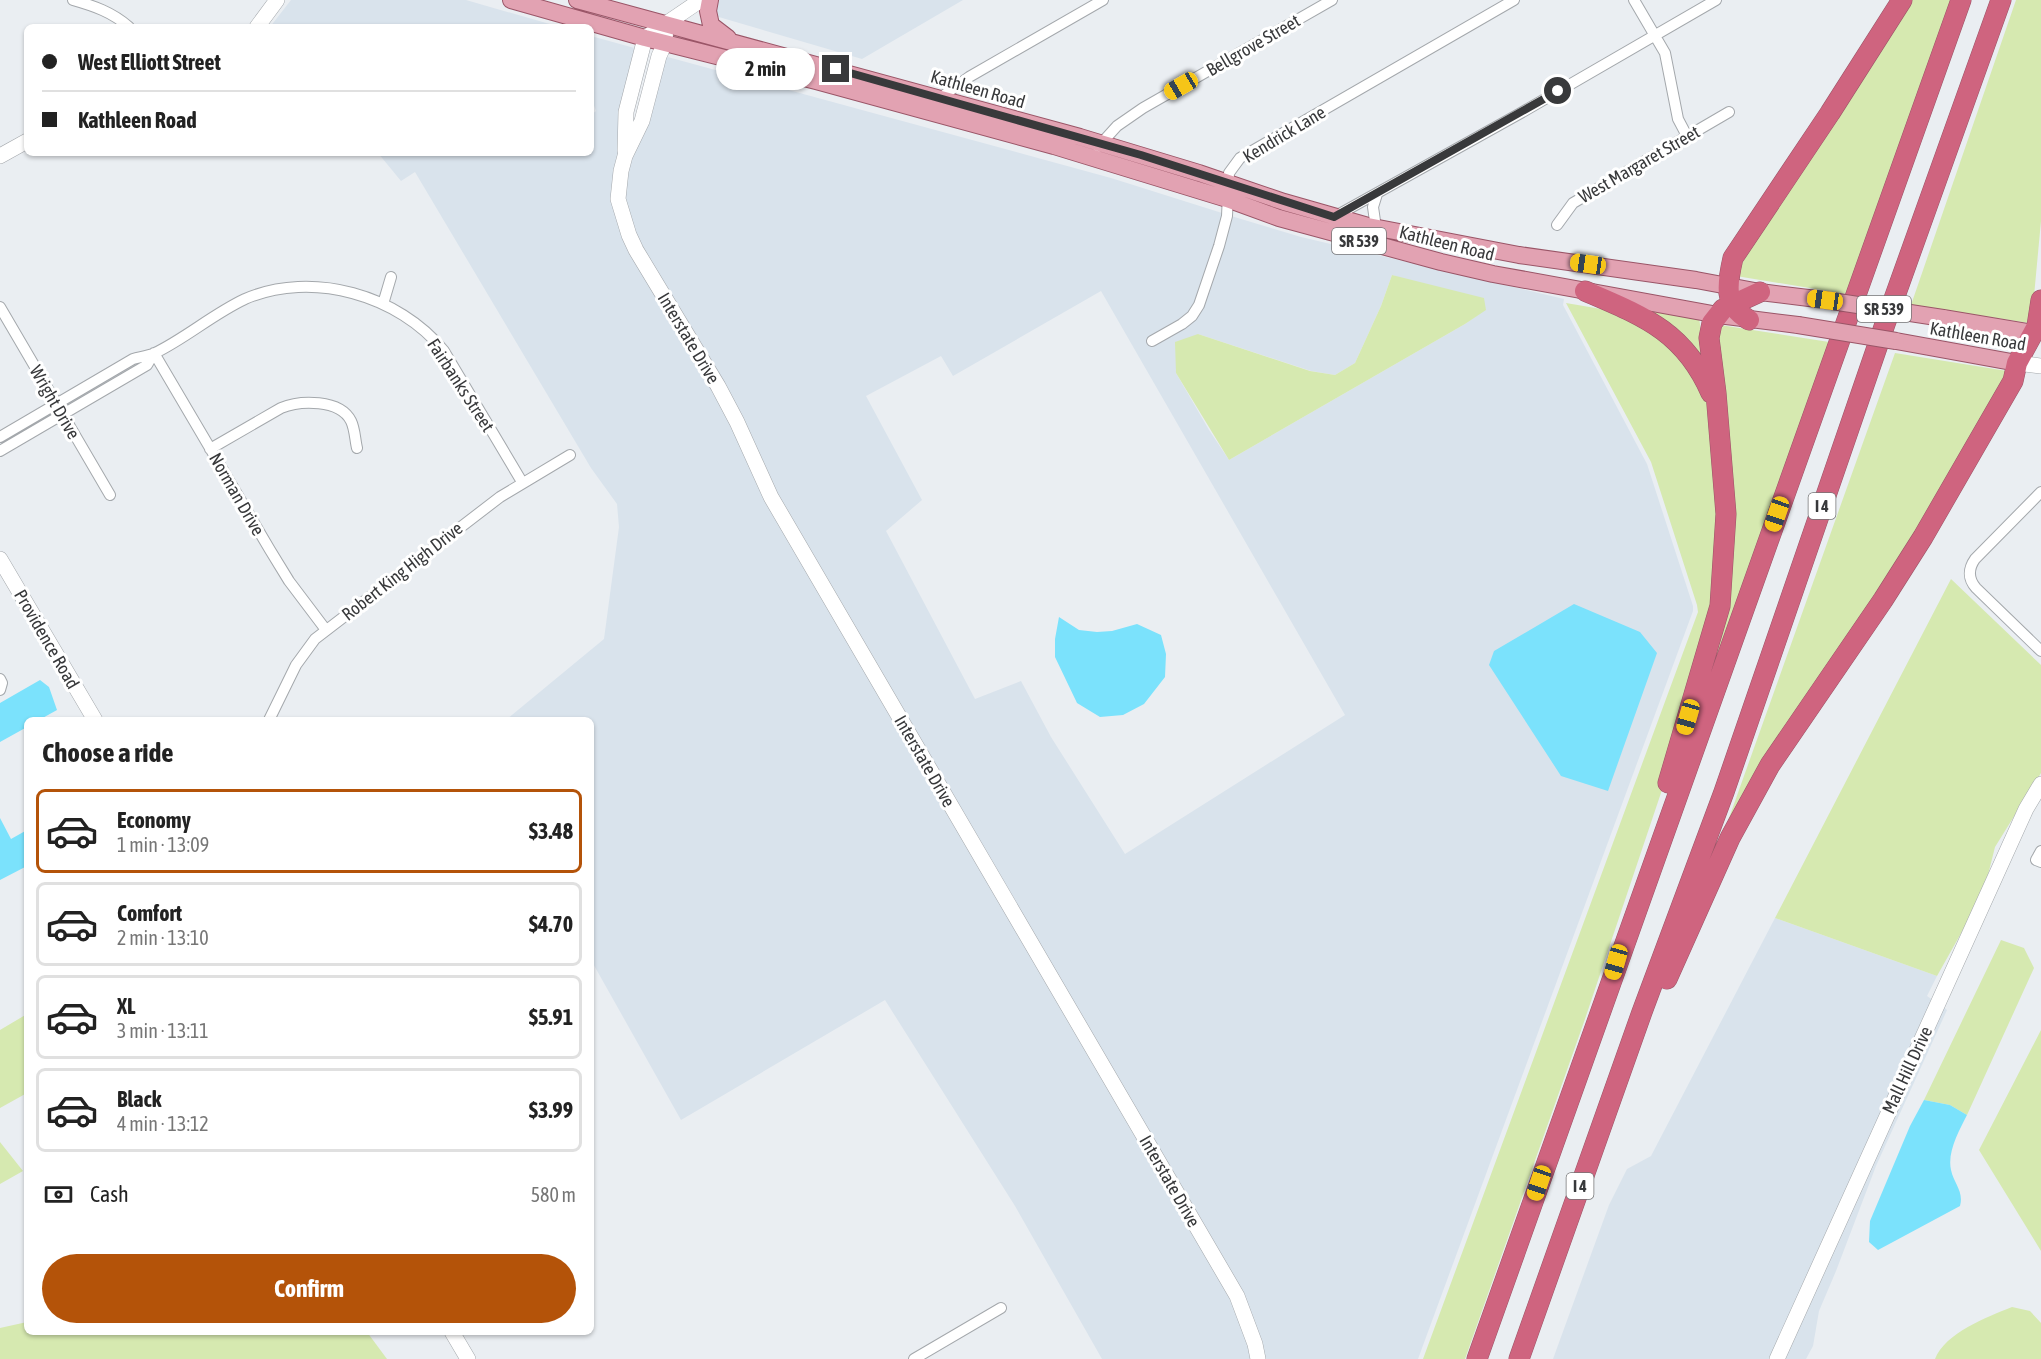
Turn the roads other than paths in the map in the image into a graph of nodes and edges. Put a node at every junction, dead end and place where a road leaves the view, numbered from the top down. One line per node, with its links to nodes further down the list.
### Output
1 (73, 0): 15 (street)
2 (276, 0): 16 (street)
3 (512, 0): 19 (main road, Kathleen Road / SR 539)
4 (577, 0): 17 (main road, Kathleen Road / SR 539)
5 (701, 0): 17 (street)
6 (710, 0): 20 (main road)
7 (1103, 0): 22 (street)
8 (1332, 0): 26 (street, Bellgrove Street)
9 (1514, 0): 29 (street, Kendrick Lane)
10 (1634, 0): 18 (street)
11 (1716, 0): 18 (street)
12 (1902, 0): 38 (highway)
13 (1961, 0): 66 (highway, I 4)
14 (2001, 0): 67 (highway, I 4)
15 (125, 24)
16 (260, 24)
17 (666, 24): 19 (street); 20 (main road, Kathleen Road / SR 539); 21 (street, Interstate Drive)
18 (1655, 35): 24 (street); 30 (street)
19 (645, 38): 21 (main road, Kathleen Road / SR 539); 28 (street, Interstate Drive)
20 (734, 42): 22 (main road, Kathleen Road / SR 539)
21 (665, 43): 26 (main road, Kathleen Road / SR 539); 28 (street, Interstate Drive)
22 (940, 98): 26 (main road, Kathleen Road / SR 539)
23 (1729, 112): 24 (street, West Margaret Street)
24 (1687, 135): 32 (street, West Margaret Street)
25 (24, 143): 27 (street)
26 (1096, 151): 29 (main road, Kathleen Road / SR 539)
27 (0, 156)
28 (625, 156): 72 (street, Interstate Drive)
29 (1227, 191): 31 (main road, Kathleen Road / SR 539); 35 (main road, Kathleen Road / SR 539); 43 (street, Kendrick Lane)
30 (1377, 194): 31 (street); 33 (street)
31 (1334, 217): 33 (main road, Kathleen Road / SR 539)
32 (1557, 225)
33 (1376, 228): 38 (main road, Kathleen Road / SR 539)
34 (391, 277): 39 (street)
35 (1585, 291): 38 (main road, Kathleen Road / SR 539); 48 (highway)
36 (1761, 292): 38 (highway); 42 (main road, Kathleen Road / SR 539, bridge)
37 (2041, 300): 42 (highway)
38 (1726, 302): 41 (highway); 48 (highway)
39 (383, 304): 44 (street, Fairbanks Street); 55 (street, Fairbanks Street)
40 (0, 308): 47 (street, Wright Drive)
41 (1749, 320): 45 (main road, Kathleen Road / SR 539, bridge)
42 (2038, 334): 45 (highway)
43 (1152, 341)
44 (154, 353): 47 (street, Fairbanks Street); 49 (street, Fairbanks Street); 52 (street, Norman Drive)
45 (2017, 363): 46 (street, Kathleen Road / SR 539); 67 (highway)
46 (2041, 366)
47 (55, 403): 49 (street, Wright Drive); 50 (street, Fairbanks Street)
48 (1717, 411): 66 (highway)
49 (62, 414): 53 (street, Fairbanks Street); 57 (street, Wright Drive)
50 (0, 437)
51 (357, 448): 52 (street)
52 (210, 449): 59 (street, Norman Drive)
53 (0, 451)
54 (570, 454): 55 (street, Robert King High Drive)
55 (522, 482): 59 (street, Robert King High Drive)
56 (2041, 492): 60 (street)
57 (110, 495)
58 (0, 559): 61 (street, Providence Road)
59 (326, 630): 62 (street, Robert King High Drive)
60 (2041, 651)
61 (93, 717)
62 (275, 717)
63 (2041, 784): 75 (street, Mall Hill Drive)
64 (2041, 850): 65 (street)
65 (2041, 862)
66 (1610, 984): 73 (highway, I 4)
67 (1642, 1012): 74 (highway, I 4)
68 (1001, 1308): 71 (street)
69 (454, 1335): 70 (street)
70 (468, 1359)
71 (914, 1359)
72 (1258, 1359)
73 (1477, 1359)
74 (1519, 1359)
75 (1777, 1359)

